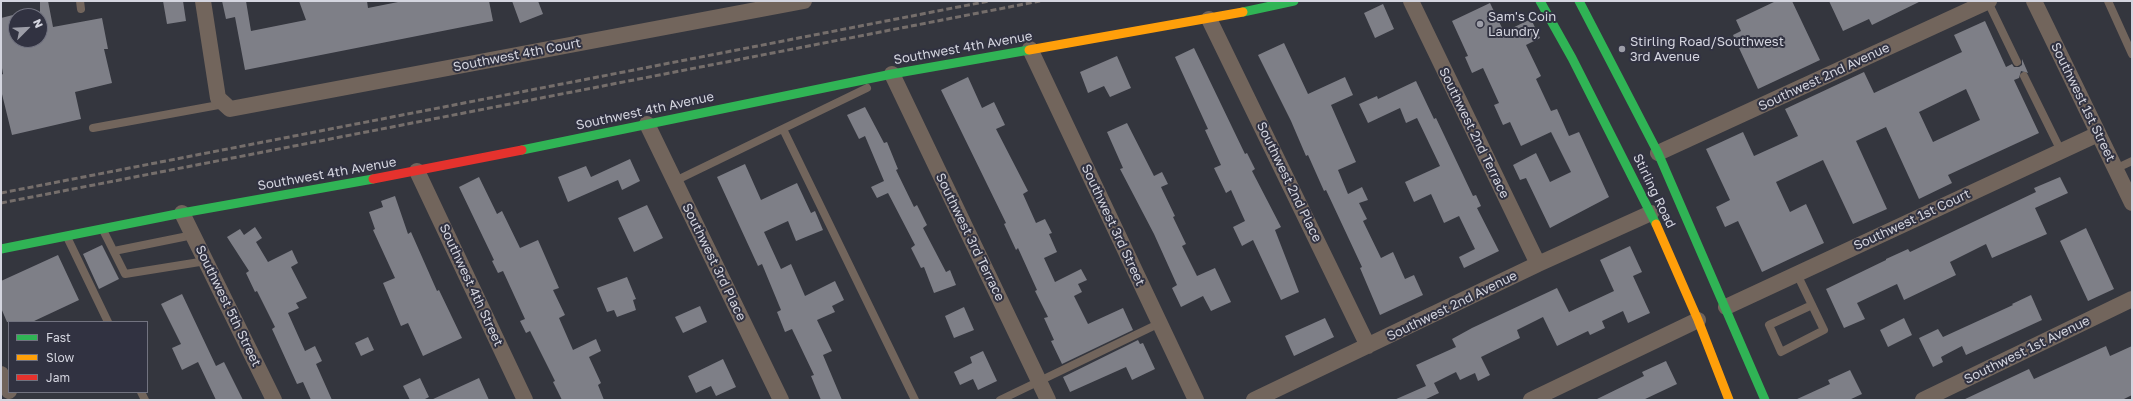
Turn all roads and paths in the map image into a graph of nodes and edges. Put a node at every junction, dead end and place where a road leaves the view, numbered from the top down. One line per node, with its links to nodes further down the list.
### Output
1 (203, 1): 16 (street)
2 (804, 1): 16 (street, Southwest 4th Court)
3 (1294, 1): 10 (street, Southwest 4th Avenue)
4 (1411, 1): 36 (street, Southwest 2nd Terrace)
5 (1540, 1): 29 (street, Stirling Road)
6 (1579, 1): 22 (street, Stirling Road)
7 (1988, 1): 13 (lane); 22 (street, Southwest 2nd Avenue)
8 (2034, 1): 20 (street, Southwest 1st Street)
9 (2108, 1): 12 (lane)
10 (1209, 19): 11 (street, Southwest 4th Avenue); 44 (street, Southwest 2nd Place)
11 (1030, 49): 14 (street, Southwest 4th Avenue); 43 (street, Southwest 3rd Street)
12 (2132, 54)
13 (2017, 62)
14 (892, 74): 17 (street, Southwest 4th Avenue); 19 (lane); 46 (street, Southwest 3rd Terrace)
15 (2024, 76): 21 (lane)
16 (227, 106): 18 (lane)
17 (647, 124): 25 (street, Southwest 4th Avenue); 26 (street, Southwest 3rd Place)
18 (93, 128)
19 (784, 129): 26 (lane); 51 (lane)
20 (2098, 134): 21 (street, Southwest 1st Court); 24 (street, Southwest 1st Street)
21 (2061, 151): 37 (street, Southwest 1st Court)
22 (1658, 153): 40 (street, Stirling Road)
23 (2132, 161): 24 (lane)
24 (2116, 169): 27 (street, Southwest 1st Street)
25 (418, 171): 28 (street, Southwest 4th Avenue); 49 (street, Southwest 4th Street)
26 (675, 181): 50 (street, Southwest 3rd Place)
27 (2132, 203)
28 (182, 213): 30 (street, Southwest 4th Avenue); 31 (street, Southwest 5th Street)
29 (1651, 213): 36 (street, Southwest 2nd Avenue); 41 (street, Stirling Road)
30 (103, 229): 32 (street, Southwest 4th Avenue); 34 (lane)
31 (193, 235): 34 (lane); 35 (street, Southwest 5th Street)
32 (67, 236): 33 (street, Southwest 4th Avenue); 42 (lane)
33 (1, 250)
34 (114, 251): 35 (lane)
35 (206, 261): 48 (street, Southwest 5th Street)
36 (1538, 264): 44 (street, Southwest 2nd Avenue)
37 (1796, 274): 39 (lane); 40 (street, Southwest 1st Court)
38 (2132, 299): 59 (street, Southwest 1st Avenue)
39 (1812, 305): 39 (lane)
40 (1726, 307): 58 (street, Stirling Road)
41 (1698, 320): 56 (street); 57 (street, Stirling Road)
42 (108, 321)
43 (1160, 323): 46 (lane); 54 (street, Southwest 3rd Street)
44 (1368, 346): 55 (street, Southwest 2nd Avenue)
45 (1, 374): 47 (street)
46 (1039, 381): 52 (lane); 53 (street, Southwest 3rd Terrace)
47 (8, 389)
48 (274, 400)
49 (525, 400)
50 (781, 400)
51 (915, 400)
52 (1000, 400)
53 (1048, 400)
54 (1196, 400)
55 (1254, 400)
56 (1531, 400)
57 (1729, 400)
58 (1765, 400)
59 (1923, 400)

